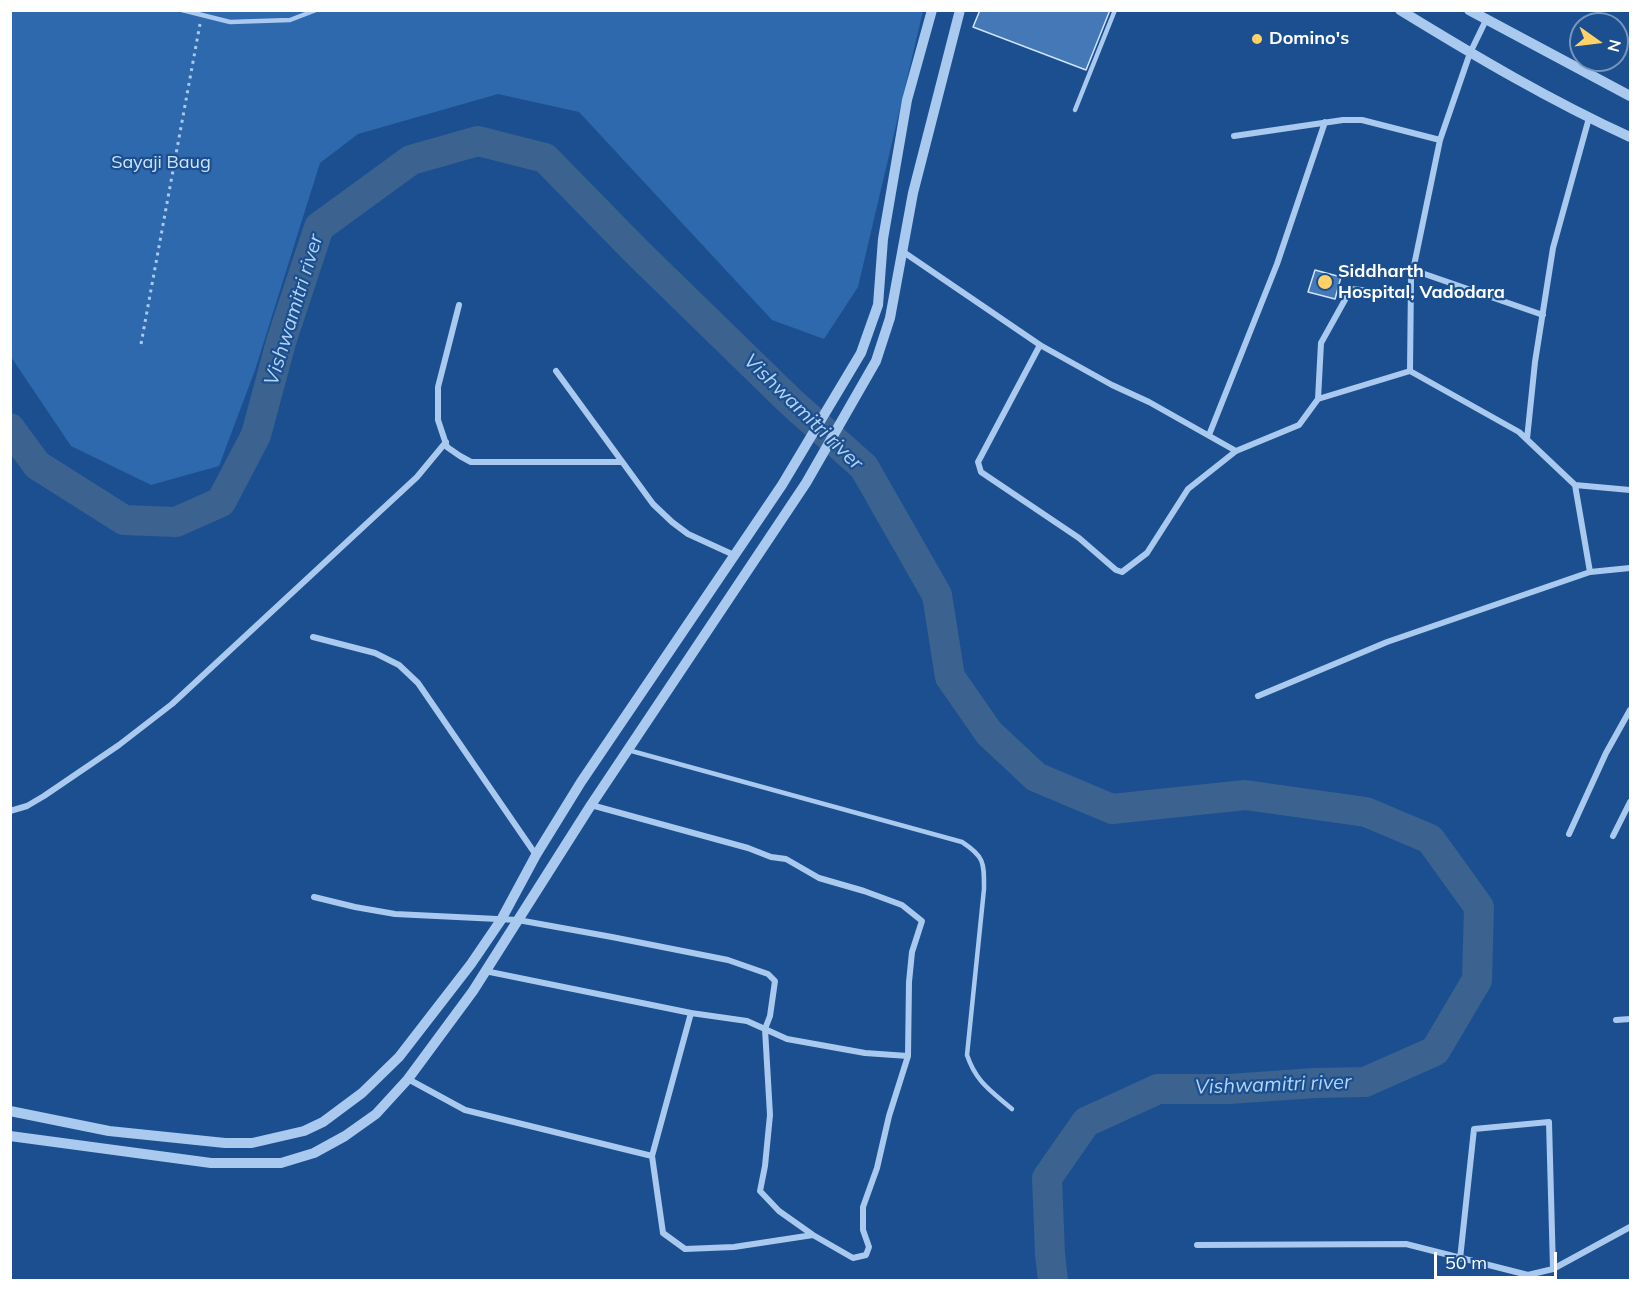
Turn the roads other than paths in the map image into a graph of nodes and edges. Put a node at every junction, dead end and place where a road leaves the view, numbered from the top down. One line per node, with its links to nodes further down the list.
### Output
1 (182, 10): 2 (lane)
2 (316, 10)
3 (932, 10): 33 (street)
4 (960, 10): 17 (street)
5 (1115, 10): 11 (lane)
6 (1400, 10): 9 (street)
7 (1469, 10): 8 (street)
8 (1486, 20): 9 (street); 10 (street)
9 (1470, 53): 12 (street); 16 (street)
10 (1630, 96)
11 (1075, 110)
12 (1589, 118): 15 (street); 21 (street)
13 (1325, 122): 14 (street); 16 (street); 26 (street)
14 (1234, 136)
15 (1630, 137)
16 (1440, 140): 18 (street)
17 (902, 251): 22 (street); 39 (street)
18 (1413, 270): 19 (street); 21 (street)
19 (1411, 295): 24 (street); 25 (street)
20 (459, 305): 28 (street)
21 (1543, 315): 27 (street)
22 (1040, 345): 26 (street); 29 (street)
23 (556, 371): 30 (street)
24 (1410, 372): 25 (street); 27 (street)
25 (1318, 399): 29 (street)
26 (1209, 435): 29 (street)
27 (1527, 439): 31 (street)
28 (446, 442): 30 (street); 42 (street)
29 (1236, 450)
30 (622, 462): 33 (street)
31 (1575, 484): 32 (street); 35 (street)
32 (1630, 490)
33 (735, 555): 45 (street)
34 (1630, 568): 35 (street)
35 (1590, 572): 37 (street)
36 (313, 637): 45 (street)
37 (1258, 696)
38 (1630, 710): 43 (street)
39 (628, 750): 41 (street); 56 (lane)
40 (1630, 802): 44 (street)
41 (591, 805): 48 (street); 54 (street)
42 (10, 812)
43 (1569, 834)
44 (1613, 836)
45 (536, 855): 47 (street)
46 (314, 897): 47 (street)
47 (501, 920): 48 (street); 57 (street)
48 (518, 920): 49 (street); 53 (street)
49 (485, 971): 50 (street); 55 (street)
50 (691, 1013): 53 (street); 59 (street)
51 (1630, 1019): 52 (street)
52 (1616, 1020)
53 (765, 1029): 54 (street); 61 (street)
54 (908, 1056): 61 (street)
55 (408, 1079): 58 (street); 59 (street)
56 (1012, 1108)
57 (10, 1111)
58 (10, 1136)
59 (652, 1156): 61 (street)
60 (1630, 1227): 64 (street)
61 (813, 1235)
62 (1197, 1245): 63 (street)
63 (1460, 1259): 64 (street); 64 (street)
64 (1553, 1269)

